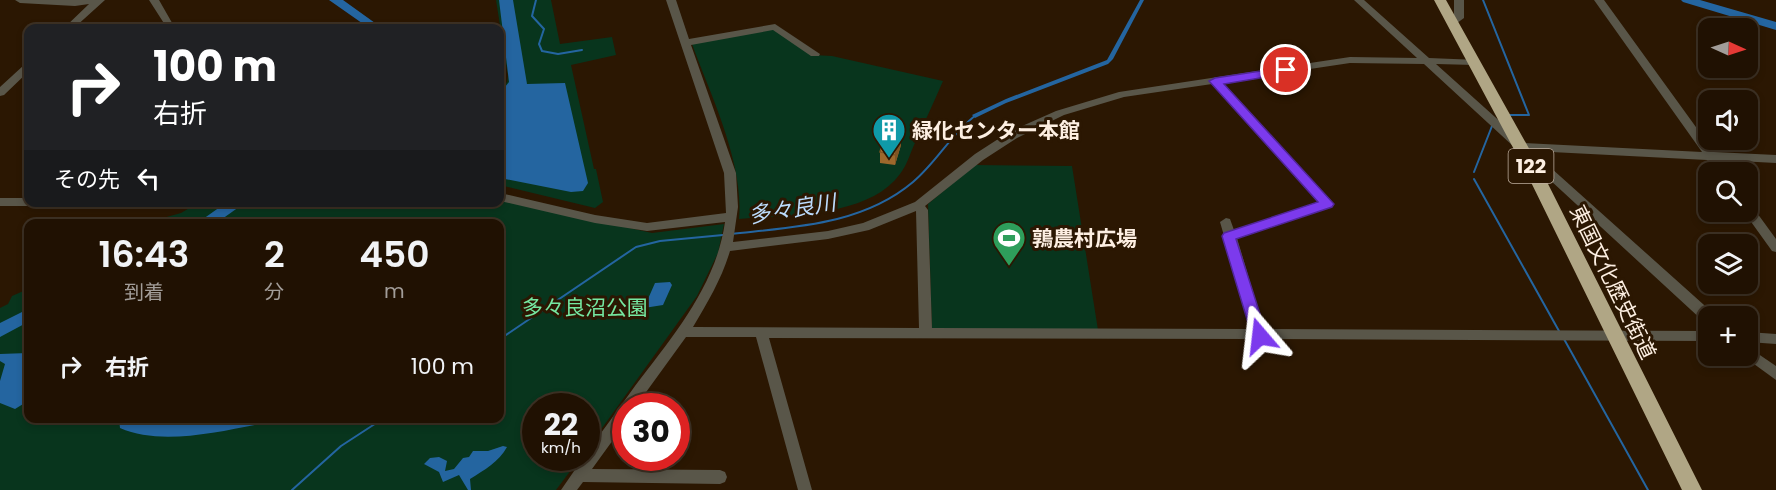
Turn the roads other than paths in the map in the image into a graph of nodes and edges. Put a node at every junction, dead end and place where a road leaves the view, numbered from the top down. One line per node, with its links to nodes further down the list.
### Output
1 (20, 0): 2 (street)
2 (99, 0): 10 (street)
3 (154, 0): 11 (street)
4 (671, 0): 12 (street)
5 (1359, 0): 14 (street)
6 (1440, 0): 9 (highway, 東国文化歴史街道 / 122)
7 (1459, 0): 9 (street)
8 (1599, 0): 22 (street)
9 (1453, 23): 15 (highway, 東国文化歴史街道 / 122)
10 (73, 24)
11 (169, 24)
12 (686, 43): 13 (street); 29 (street)
13 (815, 54)
14 (1427, 62): 15 (street); 17 (street); 21 (street)
15 (1474, 62): 21 (highway, 東国文化歴史街道 / 122)
16 (24, 71): 18 (street)
17 (1215, 81): 28 (street); 32 (street)
18 (13, 82): 19 (street); 20 (street)
19 (24, 83)
20 (0, 93)
21 (1520, 147): 22 (street); 35 (street); 39 (highway, 東国文化歴史街道 / 122)
22 (1710, 156): 23 (street); 24 (street)
23 (1776, 159)
24 (1714, 162)
25 (504, 198): 29 (street)
26 (0, 202): 27 (street)
27 (24, 202)
28 (919, 205): 33 (street); 38 (street)
29 (731, 221): 33 (street)
30 (1226, 222): 32 (street)
31 (1758, 222): 34 (street)
32 (1229, 236): 40 (street)
33 (728, 245): 36 (street)
34 (1776, 248)
35 (1698, 308)
36 (682, 332): 37 (street); 46 (street)
37 (761, 333): 38 (street); 51 (street)
38 (926, 333): 40 (street)
39 (1614, 335): 40 (street); 41 (street); 52 (highway, 東国文化歴史街道 / 122)
40 (1260, 336)
41 (1698, 336)
42 (1758, 338): 43 (street)
43 (1776, 339)
44 (1758, 360): 45 (street)
45 (1776, 374)
46 (637, 393)
47 (612, 429): 48 (street)
48 (579, 475): 49 (street); 50 (street)
49 (720, 477)
50 (568, 490)
51 (805, 490)
52 (1692, 490)

